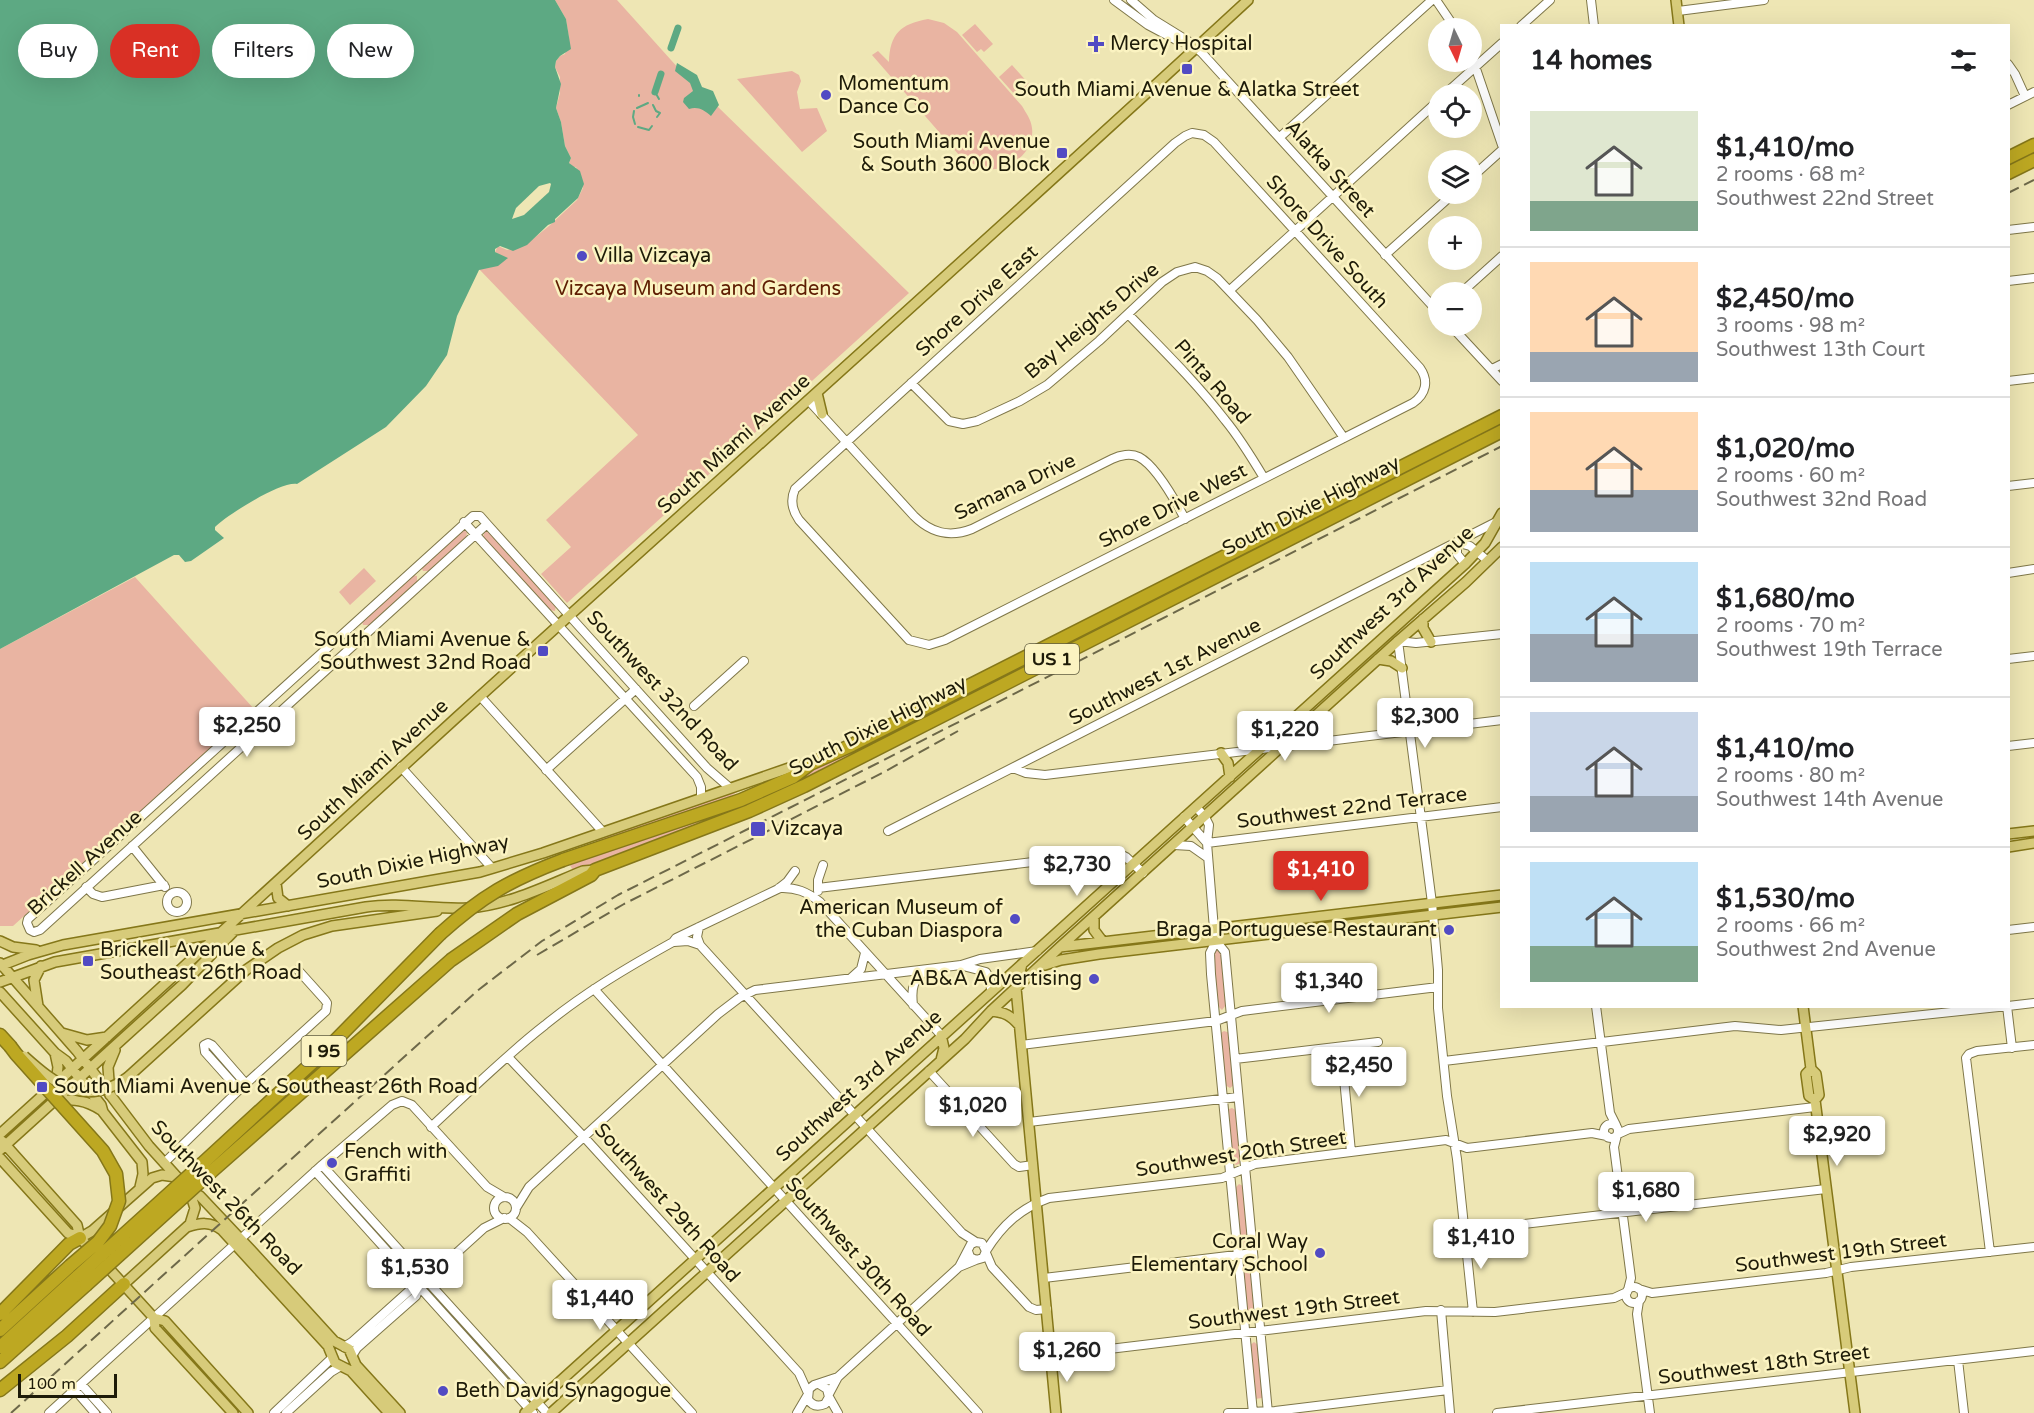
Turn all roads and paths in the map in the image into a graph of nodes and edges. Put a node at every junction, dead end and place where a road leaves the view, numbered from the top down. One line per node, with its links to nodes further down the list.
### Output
1 (1114, 0): 9 (street)
2 (1131, 0): 16 (street)
3 (1248, 0): 16 (main road, South Miami Avenue)
4 (1434, 0): 11 (street); 27 (street)
5 (1550, 0): 12 (street)
6 (1591, 0): 13 (street)
7 (1676, 0): 10 (main road)
8 (1764, 0): 10 (street)
9 (1123, 3): 16 (street)
10 (1678, 11): 14 (main road)
11 (1448, 18)
12 (1523, 24)
13 (1594, 24)
14 (1679, 24)
15 (1500, 46): 17 (street)
16 (1196, 48): 27 (street, Alatka Street); 56 (main road, South Miami Avenue)
17 (1482, 61)
18 (2010, 67): 23 (street)
19 (1469, 72): 21 (street)
20 (1477, 72): 28 (street)
21 (1456, 84)
22 (2034, 92): 23 (street)
23 (2025, 96): 24 (street)
24 (2010, 104)
25 (1428, 110): 35 (street)
26 (1195, 133): 39 (street, Shore Drive South); 55 (street, Shore Drive East)
27 (1280, 137): 35 (street, Alatka Street)
28 (1500, 139)
29 (2034, 145): 31 (highway)
30 (1500, 152): 33 (street)
31 (2010, 157)
32 (2034, 160): 34 (highway)
33 (1482, 168)
34 (2010, 172)
35 (1333, 197): 39 (street); 40 (street, Alatka Street)
36 (1442, 204): 40 (street)
37 (2034, 227): 38 (street)
38 (2010, 230)
39 (1295, 232): 45 (street); 54 (street, Shore Drive South)
40 (1385, 255): 46 (street, Alatka Street)
41 (1500, 258): 44 (street)
42 (2034, 278): 43 (street)
43 (2010, 281)
44 (1473, 282)
45 (1230, 290): 47 (street, Bay Heights Drive); 61 (street, Bay Heights Drive)
46 (1428, 301)
47 (1128, 314): 55 (street, Bay Heights Drive); 63 (street, Pinta Road)
48 (1461, 336): 50 (street)
49 (1500, 365): 50 (street)
50 (1492, 369): 52 (street)
51 (2034, 378): 53 (street)
52 (1500, 379)
53 (2010, 381)
54 (1425, 382): 61 (street, Shore Drive West)
55 (911, 383): 62 (street, Shore Drive East)
56 (817, 393): 57 (main road, South Miami Avenue); 58 (main road)
57 (808, 400): 58 (street, Samana Drive); 81 (main road, South Miami Avenue)
58 (822, 414): 62 (street, Samana Drive)
59 (1500, 417): 111 (highway, South Dixie Highway / US 1)
60 (1500, 432): 140 (highway, South Dixie Highway / US 1)
61 (1344, 438): 63 (street, Shore Drive West)
62 (847, 442): 68 (street, Samana Drive); 90 (street, Shore Drive East)
63 (1264, 478): 68 (street, Shore Drive West)
64 (2034, 483): 65 (street)
65 (2010, 486)
66 (476, 515): 69 (street, Brickell Avenue); 70 (street, Southwest 32nd Road)
67 (1500, 517): 72 (street, Southwest 1st Avenue); 74 (main road, Southwest 3rd Avenue)
68 (1185, 519): 90 (street, Shore Drive West)
69 (464, 522): 71 (street, Southwest 32nd Road); 77 (street, Brickell Avenue)
70 (487, 524): 71 (street, Brickell Avenue); 81 (street, Southwest 32nd Road)
71 (476, 534): 80 (street, Brickell Avenue); 84 (street, Southwest 32nd Road)
72 (1457, 543): 74 (street); 76 (street); 113 (street, Southwest 1st Avenue)
73 (1500, 549): 75 (main road, Southwest 3rd Avenue)
74 (1478, 552): 75 (street); 76 (main road, Southwest 3rd Avenue)
75 (1488, 561): 82 (main road, Southwest 3rd Avenue)
76 (1465, 564): 85 (main road, Southwest 3rd Avenue)
77 (414, 567): 80 (street); 83 (street, Brickell Avenue)
78 (2034, 569): 79 (street)
79 (2010, 573)
80 (425, 580): 86 (street, Brickell Avenue)
81 (570, 616): 84 (main road, South Miami Avenue); 96 (street, Southwest 32nd Road)
82 (1423, 619): 88 (main road, Southwest 3rd Avenue); 89 (main road)
83 (356, 621): 86 (street); 102 (street, Brickell Avenue)
84 (558, 626): 97 (main road, South Miami Avenue); 98 (street, Southwest 32nd Road)
85 (1390, 632): 88 (main road); 109 (main road, Southwest 3rd Avenue)
86 (366, 633): 104 (street, Brickell Avenue)
87 (1500, 634): 89 (street)
88 (1398, 641): 89 (street); 92 (main road, Southwest 3rd Avenue); 95 (street)
89 (1431, 642)
90 (924, 644)
91 (2034, 656): 93 (street)
92 (1378, 659): 95 (main road); 100 (main road, Southwest 3rd Avenue)
93 (2010, 659)
94 (744, 661): 99 (street)
95 (1402, 668): 103 (street)
96 (636, 689): 98 (street); 118 (street, Southwest 32nd Road)
97 (480, 696): 112 (main road, South Miami Avenue); 114 (street)
98 (626, 699): 114 (street); 119 (street, Southwest 32nd Road)
99 (694, 706)
100 (1313, 718): 105 (main road); 107 (main road, Southwest 3rd Avenue)
101 (1500, 720): 103 (street)
102 (236, 729): 104 (street); 115 (street, Brickell Avenue)
103 (1410, 730): 105 (street); 123 (street)
104 (247, 741): 117 (street, Brickell Avenue)
105 (1325, 741): 107 (street)
106 (2034, 743): 108 (street)
107 (1283, 745): 109 (street); 122 (main road, Southwest 3rd Avenue)
108 (2010, 746)
109 (1262, 748): 110 (street); 116 (main road, Southwest 3rd Avenue)
110 (1221, 753): 113 (street); 116 (main road)
111 (810, 764): 118 (main road, South Dixie Highway); 254 (highway, I 95, bridge)
112 (401, 767): 139 (street); 144 (main road, South Miami Avenue)
113 (1012, 768): 126 (street, Southwest 1st Avenue)
114 (546, 770): 128 (street)
115 (183, 777): 117 (street); 146 (street, Brickell Avenue)
116 (1230, 777): 120 (main road, Southwest 3rd Avenue)
117 (194, 789): 133 (street, Brickell Avenue)
118 (730, 789): 119 (main road, South Dixie Highway)
119 (701, 798): 128 (main road, South Dixie Highway)
120 (1196, 807): 122 (street); 124 (main road, Southwest 3rd Avenue)
121 (1500, 807): 123 (street, Southwest 22nd Terrace)
122 (1205, 816): 125 (main road, Southwest 3rd Avenue); 130 (street)
123 (1421, 816): 130 (street, Southwest 22nd Terrace); 152 (street)
124 (1184, 817): 125 (street); 137 (main road, Southwest 3rd Avenue)
125 (1193, 827): 130 (street); 132 (main road, Southwest 3rd Avenue)
126 (888, 831)
127 (2034, 831): 129 (main road)
128 (603, 832): 139 (main road, South Dixie Highway)
129 (2010, 834)
130 (1207, 843): 136 (street)
131 (2034, 843): 134 (main road)
132 (1174, 844): 136 (street); 142 (main road, Southwest 3rd Avenue)
133 (132, 846): 145 (street); 146 (street, Brickell Avenue)
134 (2010, 847)
135 (1108, 853): 137 (street); 143 (street); 147 (street)
136 (1208, 858): 161 (street)
137 (1133, 863): 142 (street); 143 (main road, Southwest 3rd Avenue)
138 (823, 866): 147 (street)
139 (492, 868): 153 (main road, South Dixie Highway)
140 (595, 870): 155 (main road, South Dixie Highway); 254 (highway, I 95)
141 (795, 872): 148 (street)
142 (1143, 873): 158 (main road, Southwest 3rd Avenue)
143 (1120, 875): 173 (main road, Southwest 3rd Avenue)
144 (276, 883): 153 (main road); 156 (main road, South Miami Avenue)
145 (164, 885): 146 (street); 149 (street)
146 (86, 887)
147 (818, 888): 151 (street)
148 (778, 889): 151 (street); 159 (street)
149 (171, 894)
150 (1500, 894): 152 (main road)
151 (820, 902): 174 (street)
152 (1431, 903): 157 (street); 161 (main road)
153 (288, 906): 156 (main road, South Dixie Highway)
154 (1500, 907): 157 (main road)
155 (456, 908): 163 (main road, South Dixie Highway); 217 (main road, bridge)
156 (243, 914): 163 (main road, South Miami Avenue); 164 (main road, South Miami Avenue); 172 (main road)
157 (1432, 915): 166 (main road); 187 (street)
158 (1094, 917): 169 (main road); 171 (main road, Southwest 3rd Avenue)
159 (699, 927): 168 (street); 170 (street)
160 (2034, 927): 162 (street)
161 (1214, 928): 166 (street); 169 (main road)
162 (2010, 930)
163 (233, 932): 164 (main road); 214 (main road, South Miami Avenue)
164 (218, 934): 165 (main road); 175 (main road, South Miami Avenue)
165 (190, 939): 175 (main road); 179 (main road)
166 (1216, 940): 180 (main road); 204 (street); 205 (street)
167 (0, 941): 172 (main road)
168 (673, 942): 170 (street); 189 (street)
169 (1103, 942): 171 (main road)
170 (700, 945): 192 (street)
171 (1060, 947): 173 (main road); 180 (main road, Southwest 3rd Avenue)
172 (42, 951): 177 (main road)
173 (1037, 951): 176 (main road, Southwest 3rd Avenue); 178 (street)
174 (865, 953): 183 (street); 185 (street)
175 (194, 957): 211 (main road, South Miami Avenue)
176 (1023, 962): 188 (main road); 190 (main road, Southwest 3rd Avenue)
177 (0, 965): 184 (main road, Southwest 26th Road)
178 (961, 965): 181 (street); 190 (street)
179 (41, 966): 184 (main road); 197 (main road)
180 (1040, 967): 188 (main road, Southwest 3rd Avenue)
181 (929, 969): 183 (street); 195 (street)
182 (298, 970): 232 (street)
183 (885, 975): 185 (street); 195 (street)
184 (11, 977): 186 (main road); 197 (main road, Southwest 26th Road)
185 (850, 979): 192 (street)
186 (0, 982)
187 (1438, 987): 204 (street); 225 (street)
188 (1016, 988): 203 (main road, Southwest 3rd Avenue); 206 (main road)
189 (594, 989): 221 (street); 226 (street, Southwest 30th Road)
190 (991, 990): 210 (main road, Southwest 3rd Avenue)
191 (0, 992): 202 (main road, Southwest 26th Road)
192 (745, 995): 226 (street); 240 (street)
193 (2034, 1003): 196 (street)
194 (0, 1004): 202 (main road)
195 (914, 1005): 210 (street)
196 (2010, 1006)
197 (39, 1008): 208 (main road, Southwest 26th Road)
198 (1596, 1008): 213 (street)
199 (1803, 1008): 207 (main road)
200 (1990, 1008): 207 (street)
201 (2008, 1008): 219 (street)
202 (18, 1011): 220 (main road, Southwest 26th Road)
203 (991, 1011): 206 (main road); 224 (main road, Southwest 3rd Avenue)
204 (1230, 1016): 205 (street); 223 (street)
205 (1216, 1021): 215 (street); 236 (street)
206 (1019, 1025): 215 (main road)
207 (1805, 1028): 213 (street); 238 (main road)
208 (60, 1032): 211 (main road); 222 (main road, Southwest 26th Road)
209 (0, 1035): 217 (highway)
210 (941, 1035): 224 (main road); 240 (main road, Southwest 3rd Avenue)
211 (109, 1036): 222 (main road, South Miami Avenue)
212 (1378, 1042): 218 (street)
213 (1601, 1042): 225 (street); 244 (street)
214 (117, 1045): 228 (main road, South Miami Avenue); 234 (main road)
215 (1021, 1045): 241 (main road)
216 (2034, 1045): 219 (street)
217 (10, 1046): 293 (highway, bridge)
218 (1341, 1047): 223 (street); 249 (street)
219 (2012, 1048): 284 (street)
220 (55, 1053): 227 (main road, Southwest 26th Road); 231 (main road)
221 (508, 1057): 242 (street); 246 (street, Southwest 29th Road)
222 (83, 1059): 227 (main road, South Miami Avenue); 228 (main road, Southwest 26th Road)
223 (1235, 1059): 235 (street)
224 (941, 1060): 229 (main road, Southwest 3rd Avenue)
225 (1444, 1061): 247 (street)
226 (663, 1066): 246 (street); 263 (street, Southwest 30th Road)
227 (72, 1069): 230 (main road, Southwest 26th Road); 231 (main road, South Miami Avenue)
228 (90, 1069): 230 (main road, South Miami Avenue); 234 (main road, Southwest 26th Road)
229 (929, 1071): 243 (main road, Southwest 3rd Avenue); 253 (street)
230 (80, 1078): 237 (main road, South Miami Avenue); 239 (main road, Southwest 26th Road)
231 (56, 1083): 245 (main road, South Miami Avenue)
232 (246, 1084): 233 (street); 233 (street)
233 (239, 1090): 251 (street)
234 (110, 1096): 251 (main road, Southwest 26th Road)
235 (1238, 1097): 236 (street); 255 (street)
236 (1223, 1099): 241 (street); 257 (street)
237 (54, 1102): 239 (main road); 248 (main road, South Miami Avenue)
238 (1815, 1104): 244 (street, Southwest 20th Street); 264 (main road)
239 (103, 1112): 259 (main road, Southwest 26th Road)
240 (854, 1114): 243 (street); 263 (main road, Southwest 3rd Avenue)
241 (1029, 1122): 253 (main road)
242 (432, 1127): 252 (street); 260 (street)
243 (866, 1128): 266 (main road, Southwest 3rd Avenue); 277 (street)
244 (1612, 1131): 247 (street, Southwest 20th Street); 270 (street)
245 (0, 1134)
246 (584, 1137): 261 (street); 287 (street, Southwest 29th Road)
247 (1455, 1144): 249 (street, Southwest 20th Street); 275 (street)
248 (2, 1145): 278 (main road)
249 (1351, 1152): 255 (street, Southwest 20th Street)
250 (0, 1158): 278 (main road)
251 (164, 1163): 258 (main road, Southwest 26th Road)
252 (321, 1165): 256 (street); 297 (street)
253 (1033, 1165): 267 (main road)
254 (207, 1167): 293 (highway, I 95, bridge)
255 (1245, 1169): 257 (street, Southwest 20th Street); 285 (street)
256 (315, 1171): 279 (street); 297 (street)
257 (1230, 1176): 267 (street, Southwest 20th Street); 286 (street)
258 (176, 1177): 259 (main road); 262 (main road, Southwest 26th Road)
259 (140, 1187): 278 (main road)
260 (487, 1187): 265 (street); 268 (street)
261 (529, 1187): 265 (street); 269 (street)
262 (187, 1188): 272 (main road); 279 (main road, Southwest 26th Road)
263 (773, 1188): 266 (street, Southwest 30th Road); 287 (main road, Southwest 3rd Avenue)
264 (1826, 1189): 270 (street); 291 (main road)
265 (506, 1197): 268 (street); 269 (street)
266 (785, 1201): 292 (main road, Southwest 3rd Avenue); 310 (street, Southwest 30th Road)
267 (1037, 1202): 274 (street); 294 (main road)
268 (495, 1208): 271 (street); 273 (street)
269 (516, 1210): 271 (street); 276 (street)
270 (1623, 1213): 275 (street); 295 (street)
271 (506, 1218): 273 (street); 276 (street)
272 (187, 1227): 279 (main road, Southwest 26th Road); 296 (main road)
273 (484, 1228): 297 (street)
274 (999, 1231): 280 (street); 283 (street)
275 (1464, 1231): 306 (street)
276 (527, 1232): 312 (street)
277 (962, 1233): 280 (street); 282 (street)
278 (80, 1238): 296 (main road); 307 (highway)
279 (238, 1241): 309 (street); 317 (main road, Southwest 26th Road); 319 (main road, Southwest 26th Road)
280 (977, 1242): 282 (street); 283 (street)
281 (2034, 1247): 284 (street, Southwest 19th Street)
282 (968, 1250): 288 (street); 289 (street)
283 (986, 1252): 288 (street); 290 (street)
284 (1990, 1252): 291 (street, Southwest 19th Street)
285 (1253, 1253): 286 (street); 313 (street)
286 (1238, 1255): 294 (street); 314 (street)
287 (695, 1258): 292 (street, Southwest 29th Road); 312 (main road, Southwest 3rd Avenue)
288 (977, 1260): 289 (street); 290 (street)
289 (959, 1267): 310 (street)
290 (992, 1267): 304 (street)
291 (1836, 1271): 300 (street, Southwest 19th Street); 325 (main road)
292 (706, 1272): 315 (main road, Southwest 3rd Avenue); 326 (street, Southwest 29th Road)
293 (78, 1275): 311 (highway); 316 (highway, I 95); 323 (highway, I 95)
294 (1044, 1278): 304 (main road)
295 (1631, 1278): 298 (street); 299 (street)
296 (124, 1284): 309 (main road); 330 (highway)
297 (423, 1284): 317 (street); 321 (street); 336 (street)
298 (1638, 1289): 299 (street); 300 (street, Southwest 19th Street); 302 (street)
299 (1628, 1291): 301 (street, Southwest 19th Street); 303 (street)
300 (1652, 1293): 302 (street, Southwest 19th Street)
301 (1614, 1298): 303 (street, Southwest 19th Street); 306 (street, Southwest 19th Street)
302 (1640, 1300): 303 (street); 308 (street)
303 (1629, 1302): 308 (street)
304 (1047, 1310): 320 (main road)
305 (1441, 1310): 306 (street, Southwest 19th Street); 313 (street, Southwest 19th Street); 331 (street)
306 (1473, 1312)
307 (0, 1314)
308 (1637, 1314): 333 (street)
309 (154, 1317): 329 (street); 342 (main road); 343 (main road)
310 (897, 1324): 327 (street); 353 (street, Southwest 30th Road)
311 (0, 1330)
312 (617, 1330): 315 (street); 336 (main road, Southwest 3rd Avenue)
313 (1260, 1331): 314 (street, Southwest 19th Street); 338 (street)
314 (1245, 1332): 320 (street, Southwest 19th Street); 337 (street)
315 (628, 1343): 348 (main road, Southwest 3rd Avenue); 349 (street)
316 (0, 1347)
317 (343, 1347): 319 (main road); 321 (main road)
318 (2034, 1351): 322 (street, Southwest 18th Street)
319 (332, 1356): 324 (main road); 344 (street)
320 (1051, 1356): 354 (main road)
321 (352, 1357): 324 (main road); 347 (main road)
322 (1958, 1360): 325 (street, Southwest 18th Street); 360 (street)
323 (0, 1362)
324 (342, 1366): 345 (street); 346 (main road)
325 (1849, 1372): 333 (street, Southwest 18th Street); 359 (main road)
326 (799, 1374): 328 (street, Southwest 29th Road); 332 (street, Southwest 29th Road)
327 (838, 1377): 328 (street); 334 (street)
328 (818, 1384): 332 (street); 334 (street)
329 (78, 1387): 339 (street); 340 (street); 341 (street)
330 (0, 1390)
331 (1448, 1390): 338 (street); 356 (street)
332 (807, 1394): 335 (street); 350 (street)
333 (1647, 1395): 357 (street, Southwest 18th Street); 358 (street)
334 (829, 1396): 335 (street); 352 (street)
335 (818, 1406): 350 (street); 351 (street)
336 (531, 1409): 348 (street)
337 (1253, 1412): 338 (street); 355 (street)
338 (1268, 1412)
339 (49, 1413)
340 (95, 1413)
341 (107, 1413)
342 (233, 1413)
343 (248, 1413)
344 (274, 1413)
345 (286, 1413)
346 (389, 1413)
347 (400, 1413)
348 (549, 1413)
349 (692, 1413)
350 (799, 1413)
351 (832, 1413)
352 (837, 1413)
353 (978, 1413)
354 (1056, 1413)
355 (1228, 1413)
356 (1450, 1413)
357 (1497, 1413)
358 (1650, 1413)
359 (1855, 1413)
360 (1964, 1413)

